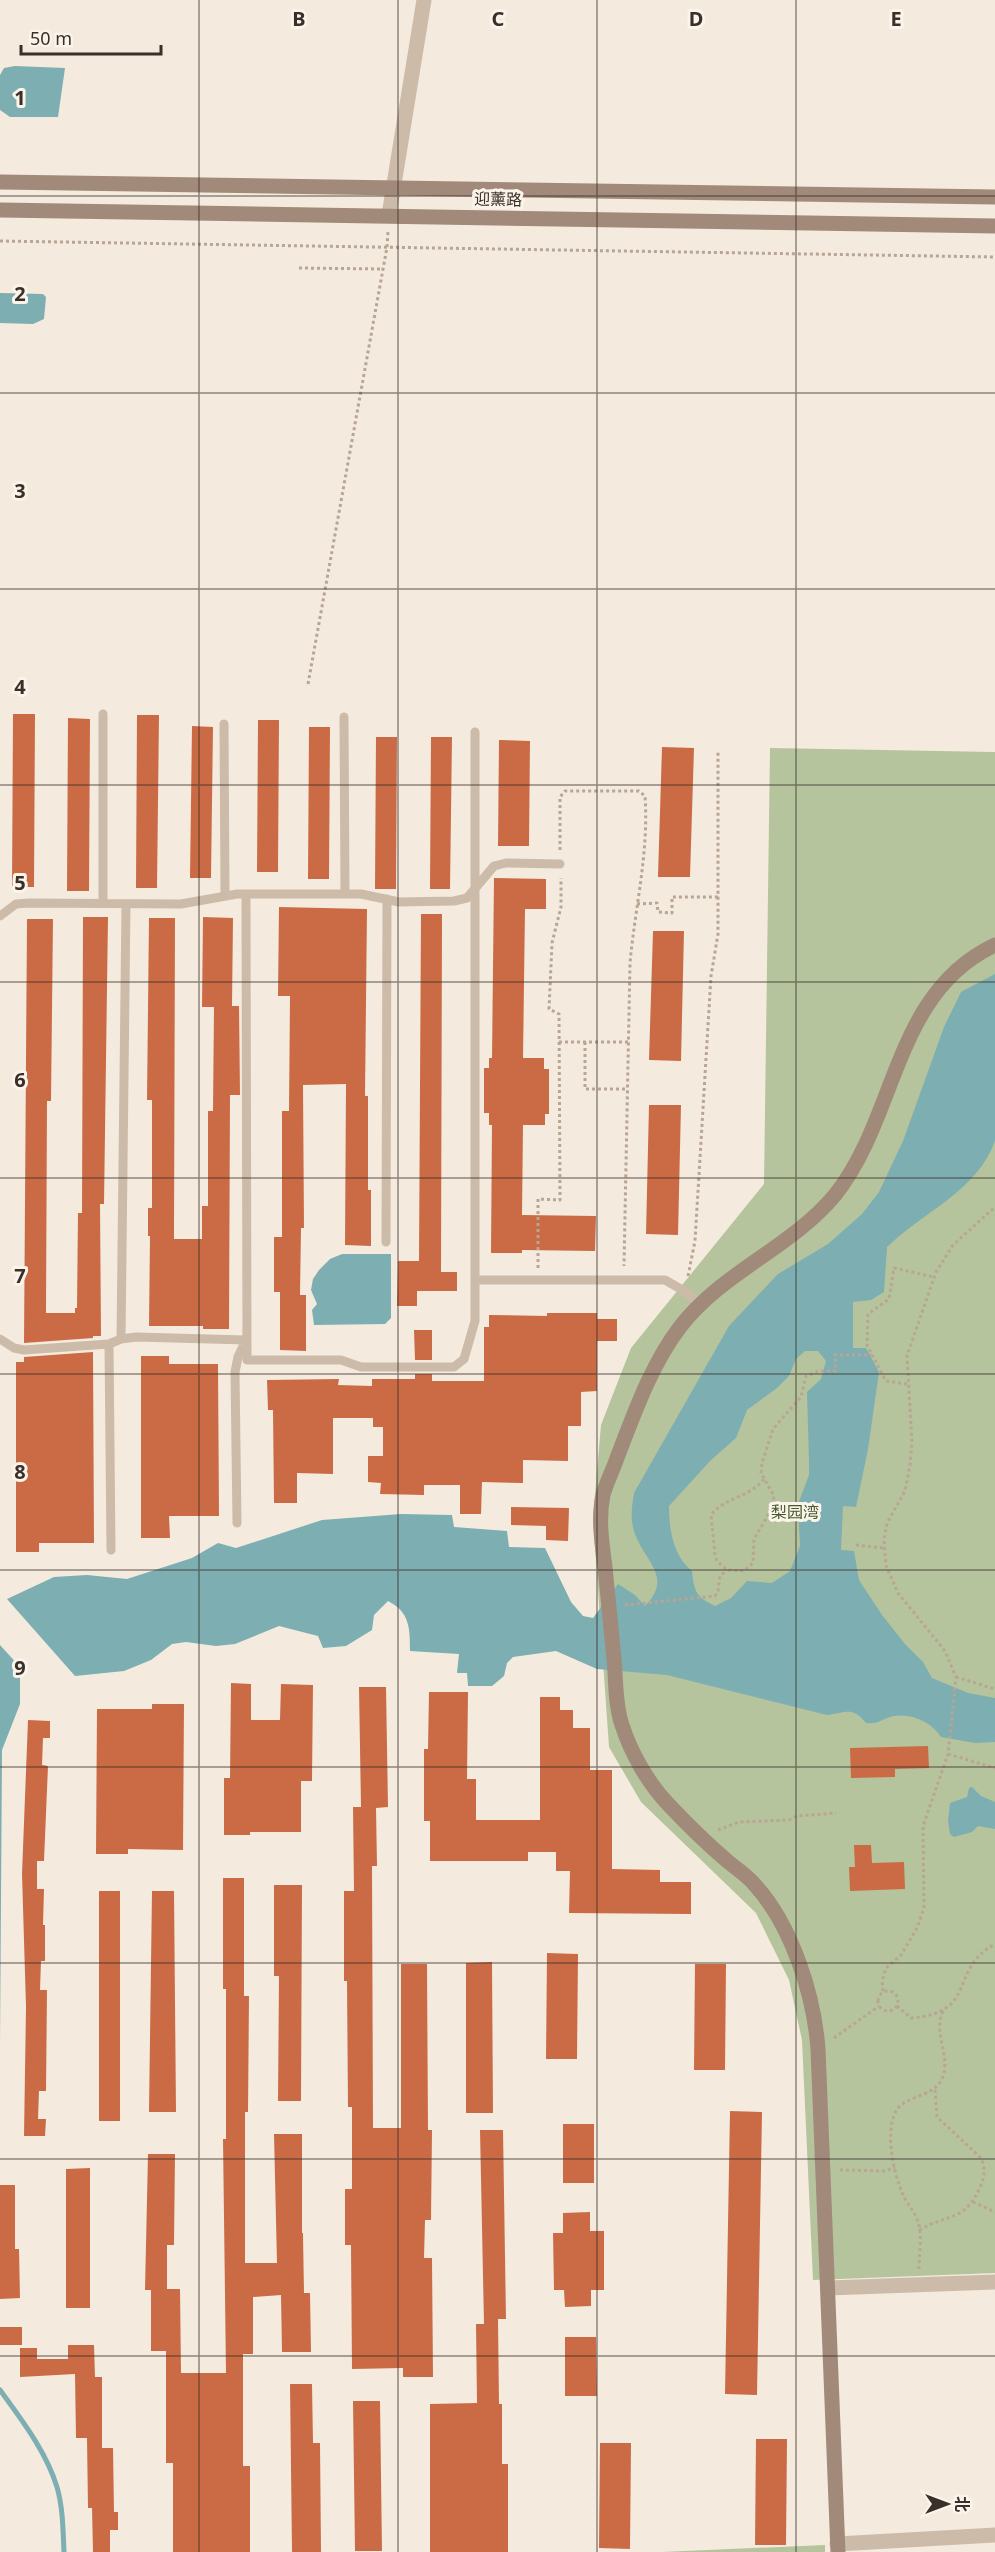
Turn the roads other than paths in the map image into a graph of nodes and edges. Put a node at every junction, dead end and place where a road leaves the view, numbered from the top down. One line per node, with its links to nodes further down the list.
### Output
1 (424, 0): 3 (street)
2 (0, 182): 3 (street, 迎薰路)
3 (392, 186): 4 (street, 迎薰路); 6 (street)
4 (995, 197)
5 (0, 210): 6 (street, 迎薰路)
6 (389, 215): 7 (street, 迎薰路)
7 (995, 226)
8 (104, 714): 18 (lane)
9 (344, 717): 15 (lane)
10 (224, 724): 16 (lane)
11 (475, 732): 13 (lane)
12 (561, 864): 13 (lane)
13 (475, 891): 17 (lane); 23 (lane)
14 (246, 894): 15 (lane); 16 (lane); 27 (lane)
15 (345, 894): 17 (lane)
16 (225, 896): 19 (lane)
17 (387, 899): 22 (lane)
18 (103, 903): 19 (lane); 20 (lane)
19 (126, 904): 26 (lane)
20 (0, 916)
21 (995, 945): 24 (street)
22 (386, 1242)
23 (475, 1281): 24 (lane); 27 (lane)
24 (700, 1306): 32 (street)
25 (0, 1339): 28 (lane)
26 (122, 1339): 27 (lane); 28 (lane)
27 (246, 1340): 29 (lane)
28 (109, 1344): 30 (lane)
29 (237, 1523)
30 (111, 1550)
31 (995, 2282): 32 (street)
32 (828, 2288): 34 (street)
33 (995, 2535): 34 (street)
34 (837, 2548)

